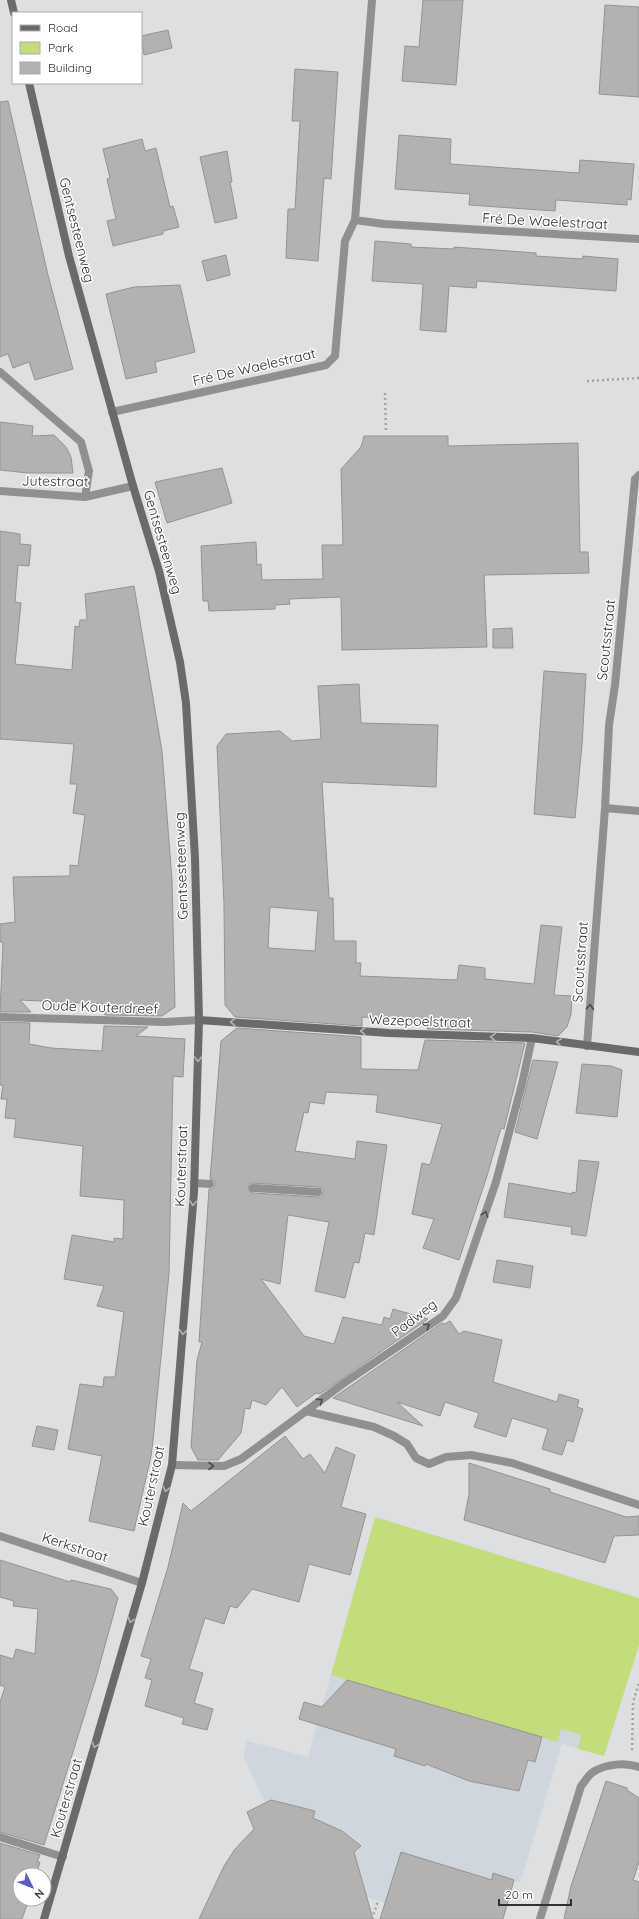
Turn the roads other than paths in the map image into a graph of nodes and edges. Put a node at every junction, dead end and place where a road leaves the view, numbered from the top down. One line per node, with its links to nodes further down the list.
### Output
1 (11, 0): 3 (street)
2 (372, 0): 5 (street, Fré De Waelestraat)
3 (14, 12)
4 (29, 84): 8 (street, Gentsesteenweg)
5 (354, 220): 6 (street, Fré De Waelestraat); 8 (street, Fré De Waelestraat)
6 (639, 239)
7 (0, 372): 12 (street)
8 (112, 412): 10 (street, Gentsesteenweg)
9 (639, 475): 13 (street, Scoutsstraat)
10 (133, 486): 12 (street, Jutestraat); 16 (street, Gentsesteenweg)
11 (0, 491): 12 (street, Jutestraat)
12 (85, 497)
13 (605, 808): 14 (street); 18 (street, Scoutsstraat, one-way to 13)
14 (639, 811)
15 (0, 1017): 16 (street, Oude Kouterdreef)
16 (199, 1020): 17 (street, Wezepoelstraat, one-way to 16); 20 (street, Kouterstraat, one-way to 20)
17 (532, 1038): 18 (street, Wezepoelstraat, one-way to 17); 24 (street, Padweg, one-way to 17)
18 (587, 1046): 19 (street, Wezepoelstraat)
19 (639, 1052)
20 (194, 1183): 21 (street); 25 (street, Kouterstraat, one-way to 25)
21 (210, 1184)
22 (253, 1188): 23 (street)
23 (318, 1192)
24 (306, 1411): 25 (street, Padweg, one-way to 24); 26 (street)
25 (172, 1465): 28 (street, Kouterstraat, one-way to 28)
26 (639, 1505)
27 (0, 1536): 28 (street, Kerkstraat)
28 (142, 1583): 31 (street, Kouterstraat, one-way to 31)
29 (636, 1766): 33 (street)
30 (0, 1837): 31 (street)
31 (63, 1857): 32 (street, Kouterstraat)
32 (44, 1919)
33 (540, 1919)

